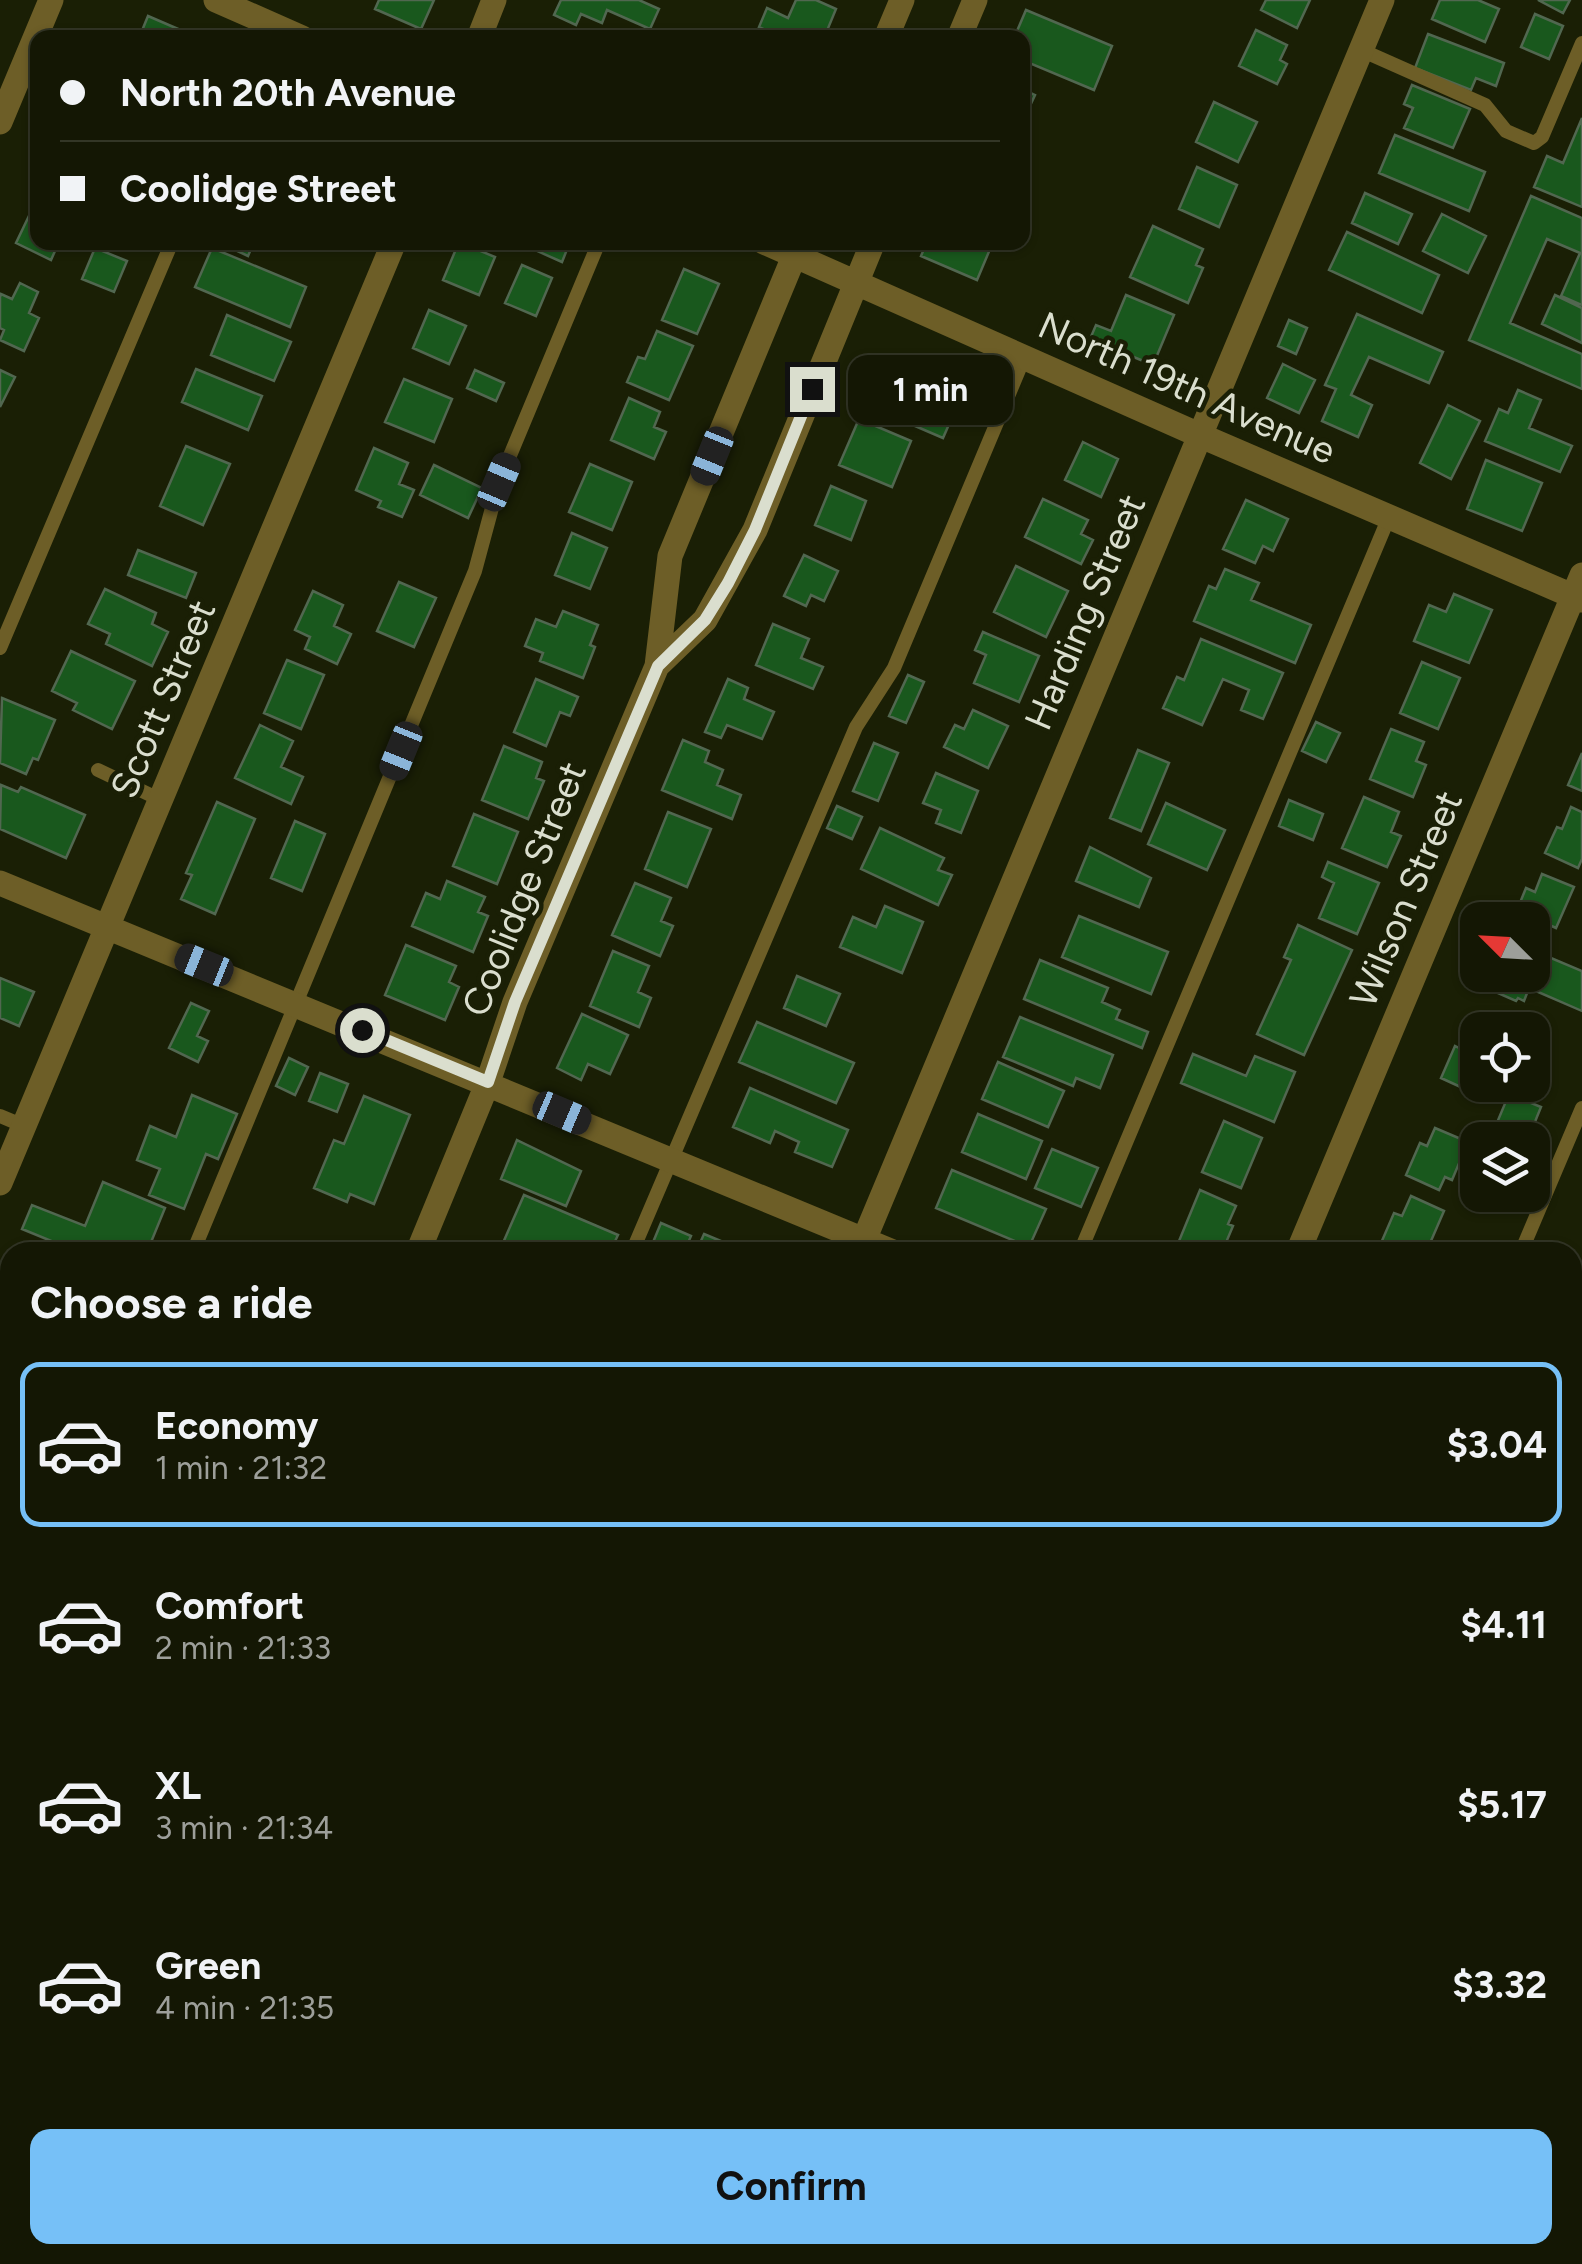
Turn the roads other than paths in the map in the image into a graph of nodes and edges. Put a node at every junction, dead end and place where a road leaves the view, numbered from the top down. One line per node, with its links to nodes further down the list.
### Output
1 (51, 0): 7 (street)
2 (216, 0): 8 (street)
3 (494, 0): 9 (street)
4 (902, 0): 10 (street)
5 (975, 0): 11 (street)
6 (1382, 0): 14 (street, Harding Street)
7 (38, 30)
8 (262, 30)
9 (482, 30)
10 (889, 30)
11 (962, 30)
12 (1582, 43): 14 (lane)
13 (30, 50): 15 (street)
14 (1360, 50): 24 (street, Harding Street)
15 (0, 122)
16 (169, 250): 27 (lane)
17 (391, 250): 30 (street, Scott Street)
18 (596, 250): 33 (lane)
19 (797, 250): 28 (street, Coolidge Street)
20 (799, 250): 22 (street, North 19th Avenue)
21 (870, 250): 22 (street, Coolidge Street)
22 (856, 283): 23 (street, North 19th Avenue); 28 (street, Coolidge Street)
23 (1024, 358): 24 (street, North 19th Avenue); 37 (lane)
24 (1199, 436): 25 (street, North 19th Avenue); 43 (street, Harding Street)
25 (1389, 517): 26 (street, North 19th Avenue); 44 (lane)
26 (1579, 591): 45 (street, Wilson Street)
27 (0, 648)
28 (658, 666): 34 (street, Coolidge Street)
29 (98, 770): 30 (lane)
30 (161, 800): 32 (street, Scott Street)
31 (0, 882): 32 (street)
32 (109, 926): 33 (street); 36 (street, Scott Street)
33 (298, 1004): 34 (street); 39 (lane)
34 (488, 1082): 37 (street); 40 (street, Coolidge Street)
35 (1582, 1108): 46 (lane)
36 (12, 1121): 38 (street, Scott Street)
37 (672, 1159): 41 (lane); 42 (street)
38 (0, 1183)
39 (197, 1242)
40 (422, 1242)
41 (636, 1242)
42 (853, 1242)
43 (864, 1242)
44 (1084, 1242)
45 (1302, 1242)
46 (1525, 1242)

